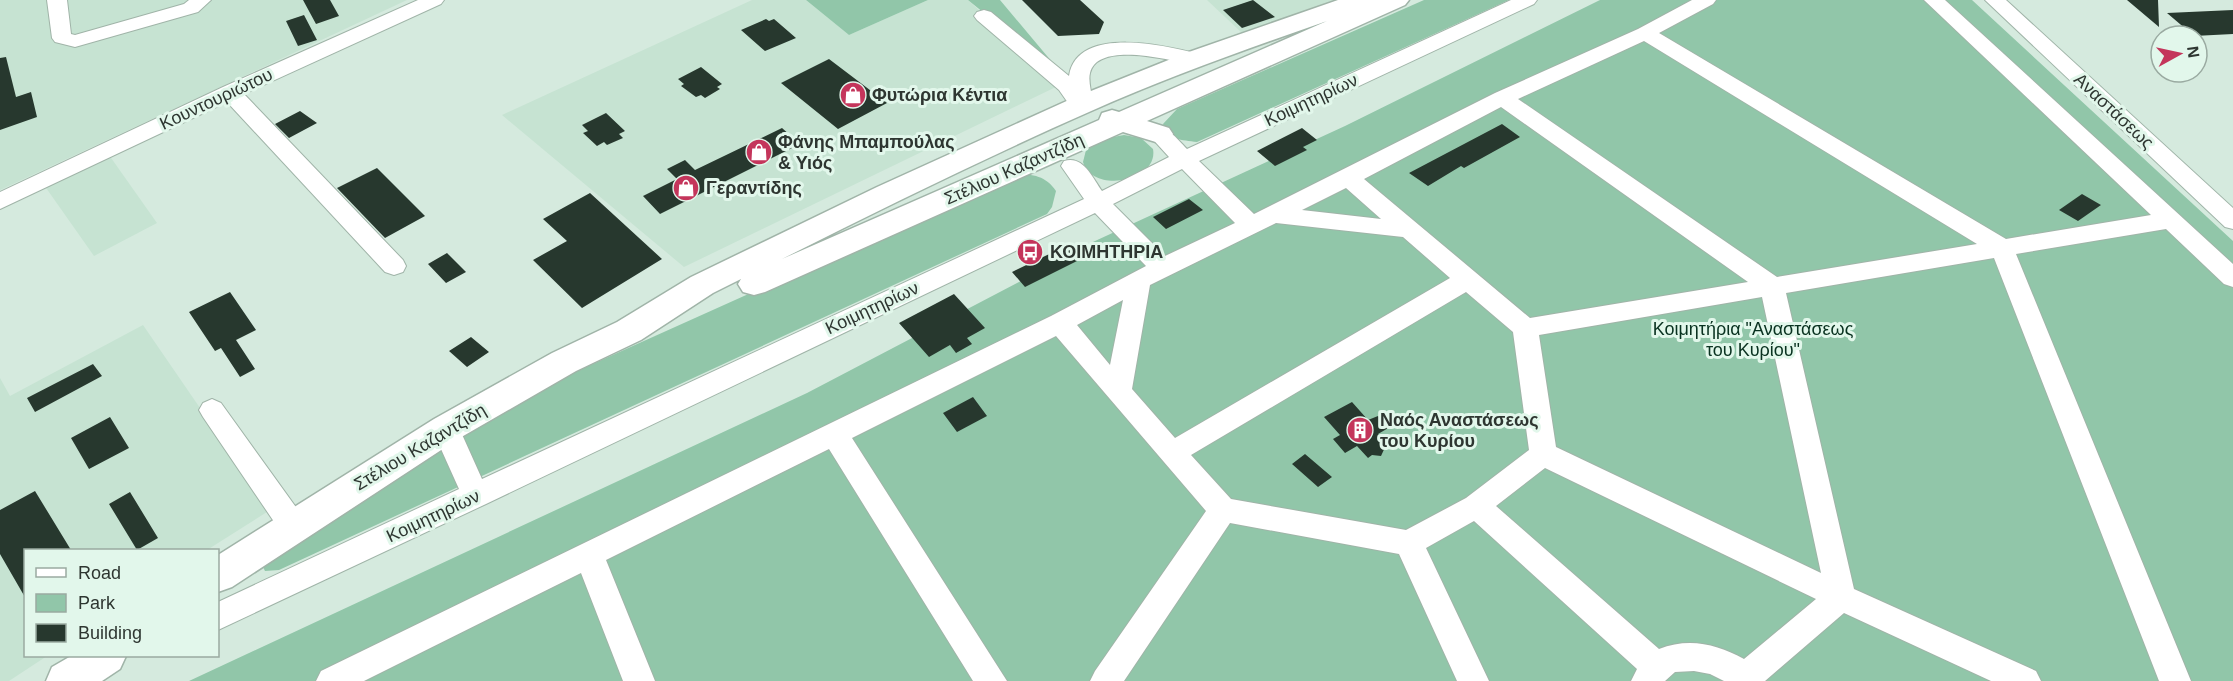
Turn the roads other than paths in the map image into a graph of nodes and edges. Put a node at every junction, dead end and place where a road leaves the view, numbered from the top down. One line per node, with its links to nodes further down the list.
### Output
1 (57, 0): 2 (street)
2 (201, 0)
3 (434, 0): 13 (street, Κουντουριώτου)
4 (1362, 0): 12 (main road, Στέλιου Καζαντζίδη)
5 (1396, 0): 15 (main road, Στέλιου Καζαντζίδη)
6 (1527, 0): 20 (street, Κοιμητηρίων)
7 (1706, 0): 11 (street)
8 (1934, 0): 25 (street)
9 (1995, 0): 26 (street, Αναστάσεως)
10 (984, 16): 16 (street)
11 (1645, 33): 14 (street); 28 (street)
12 (1195, 59): 16 (main road, Στέλιου Καζαντζίδη); 16 (street)
13 (230, 92): 22 (street, Κουντουριώτου); 29 (street)
14 (1502, 98): 21 (street); 33 (street)
15 (1169, 99): 17 (main road, Στέλιου Καζαντζίδη); 18 (main road)
16 (1074, 108): 17 (main road); 19 (main road); 36 (main road, Στέλιου Καζαντζίδη)
17 (1123, 121): 18 (main road); 19 (main road, Στέλιου Καζαντζίδη)
18 (1159, 134): 20 (street)
19 (1068, 156): 23 (street); 36 (main road, Στέλιου Καζαντζίδη)
20 (1184, 159): 23 (street, Κοιμητηρίων); 24 (street)
21 (1348, 178): 24 (street); 27 (street)
22 (0, 201)
23 (1098, 202): 30 (street); 43 (street, Κοιμητηρίων)
24 (1261, 219): 27 (street); 30 (street)
25 (2170, 220): 28 (street); 31 (street)
26 (2233, 221)
27 (1410, 230): 32 (street)
28 (2002, 248): 33 (street); 60 (street)
29 (394, 266)
30 (1151, 274): 34 (street); 37 (street)
31 (2233, 278)
32 (1468, 279): 35 (street); 41 (street)
33 (1773, 286): 35 (street); 50 (street)
34 (1060, 322): 37 (street); 40 (street)
35 (1525, 328): 42 (street)
36 (629, 331): 39 (main road, Στέλιου Καζαντζίδη)
37 (1118, 392): 41 (street)
38 (213, 410): 46 (street)
39 (446, 429): 43 (street); 46 (main road, Στέλιου Καζαντζίδη)
40 (835, 435): 48 (street); 56 (street)
41 (1172, 453): 45 (street)
42 (1543, 454): 44 (street); 50 (street)
43 (476, 496): 51 (street, Κοιμητηρίων)
44 (1476, 506): 47 (street); 52 (street)
45 (1223, 510): 47 (street); 57 (street)
46 (293, 526): 49 (main road, Στέλιου Καζαντζίδη)
47 (1409, 543): 58 (street)
48 (589, 555): 54 (street); 55 (street)
49 (219, 574)
50 (1841, 597): 53 (street); 59 (street)
51 (219, 616)
52 (1652, 674): 53 (street)
53 (1746, 679)
54 (332, 681)
55 (639, 681)
56 (991, 681)
57 (1106, 681)
58 (1473, 681)
59 (2025, 681)
60 (2175, 681)

